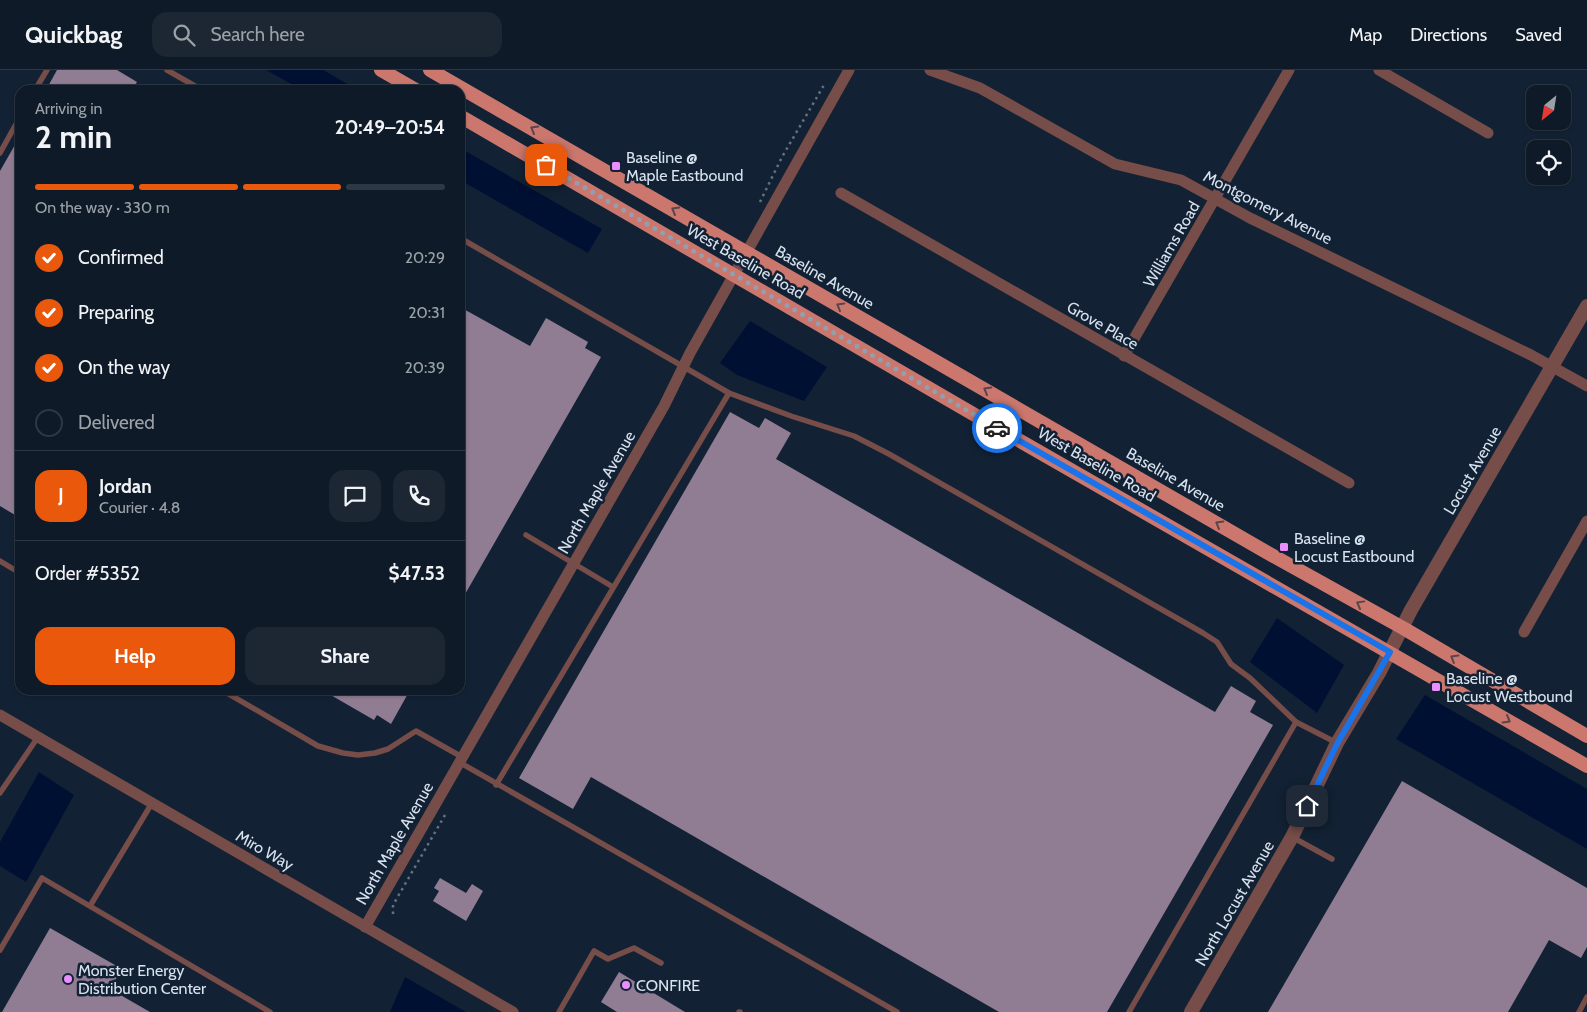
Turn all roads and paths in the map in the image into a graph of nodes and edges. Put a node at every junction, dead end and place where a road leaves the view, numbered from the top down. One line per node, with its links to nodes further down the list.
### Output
1 (46, 70): 9 (lane)
2 (168, 70): 10 (lane)
3 (381, 70): 11 (main road)
4 (430, 70): 12 (main road, West Baseline Road, one-way to 4)
5 (849, 70): 23 (street, North Maple Avenue)
6 (930, 70): 20 (street, Montgomery Avenue)
7 (1289, 70): 20 (street, Williams Road)
8 (1379, 70): 17 (street)
9 (38, 85)
10 (194, 85)
11 (407, 85)
12 (456, 85)
13 (824, 85): 21 (path)
14 (465, 90): 23 (main road, West Baseline Road, one-way to 14)
15 (465, 119): 24 (main road, West Baseline Road)
16 (15, 126): 18 (lane)
17 (1488, 133)
18 (0, 153)
19 (841, 193): 26 (street, Grove Place)
20 (1216, 200): 26 (street, Williams Road); 28 (street, Montgomery Avenue)
21 (759, 204)
22 (465, 241): 27 (lane)
23 (747, 252): 24 (street, North Maple Avenue); 38 (main road, Baseline Avenue, one-way to 23)
24 (735, 275): 27 (street, North Maple Avenue); 40 (main road, West Baseline Road)
25 (1587, 306): 28 (street, Locust Avenue)
26 (1124, 356): 31 (street, Grove Place)
27 (684, 366): 30 (lane); 35 (street, North Maple Avenue)
28 (1552, 367): 29 (street, Montgomery Avenue); 38 (street, Locust Avenue)
29 (1587, 386)
30 (729, 393): 37 (lane); 43 (lane)
31 (1349, 483)
32 (1587, 521): 39 (street)
33 (526, 535): 35 (lane)
34 (0, 561): 36 (lane)
35 (574, 564): 37 (lane); 47 (street, North Maple Avenue)
36 (15, 570)
37 (613, 587): 49 (lane)
38 (1403, 628): 40 (street, Locust Avenue); 44 (main road, Baseline Avenue, one-way to 38)
39 (1524, 632)
40 (1390, 652): 46 (street, North Locust Avenue); 48 (main road, West Baseline Road, one-way to 48)
41 (231, 695): 47 (lane)
42 (0, 715): 45 (street, Miro Way)
43 (1296, 722): 46 (lane); 65 (lane)
44 (1587, 736)
45 (38, 737): 50 (lane); 51 (street, Miro Way)
46 (1337, 744): 53 (street, North Locust Avenue)
47 (461, 760): 49 (lane); 57 (street, North Maple Avenue)
48 (1587, 766)
49 (496, 785): 64 (lane)
50 (0, 793)
51 (152, 803): 55 (lane); 57 (street, Miro Way)
52 (445, 815): 56 (path)
53 (1292, 837): 54 (lane); 66 (street, North Locust Avenue)
54 (1332, 859)
55 (90, 906): 58 (lane); 61 (lane)
56 (393, 914)
57 (365, 927): 62 (street, Miro Way)
58 (0, 950)
59 (661, 963): 63 (lane)
60 (1587, 997): 67 (lane)
61 (270, 1012)
62 (513, 1012)
63 (558, 1012)
64 (898, 1012)
65 (1129, 1012)
66 (1191, 1012)
67 (1578, 1012)

